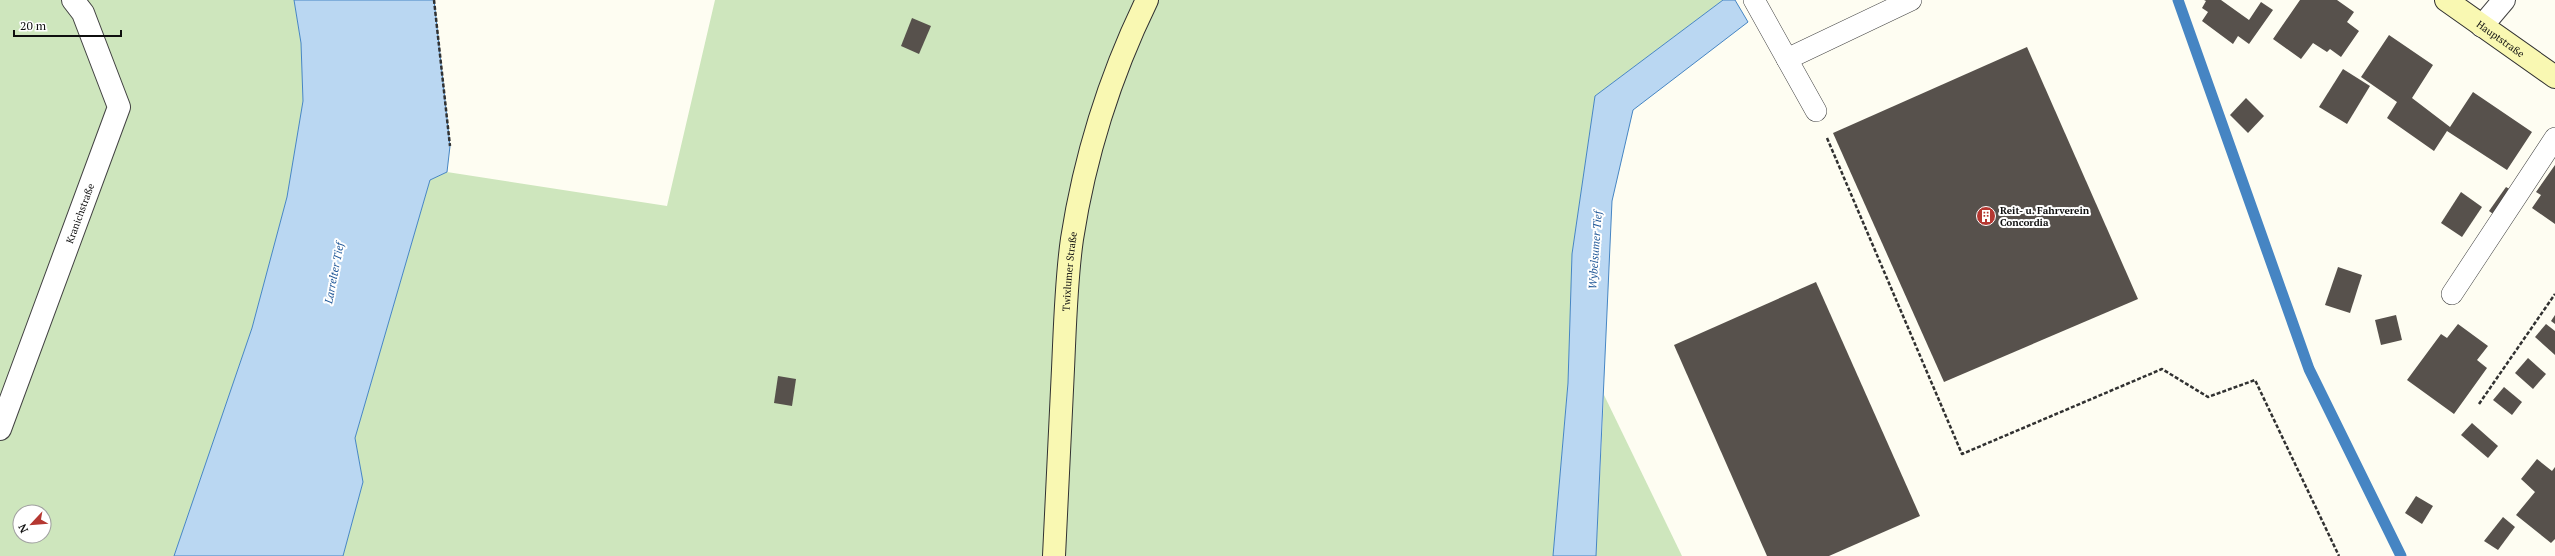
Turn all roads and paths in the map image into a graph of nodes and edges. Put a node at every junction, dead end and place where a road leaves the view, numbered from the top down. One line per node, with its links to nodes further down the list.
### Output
1 (73, 0): 17 (street, Kranichstraße)
2 (434, 0): 13 (path)
3 (1147, 0): 18 (street, Twixlumer Straße)
4 (1754, 0): 9 (lane)
5 (1911, 0): 9 (lane)
6 (2446, 0): 8 (street, Hauptstraße)
7 (2504, 0): 8 (street)
8 (2482, 26): 10 (street, Hauptstraße)
9 (1787, 59): 11 (lane)
10 (2555, 77)
11 (1816, 111): 19 (path)
12 (2555, 138): 14 (lane)
13 (450, 146)
14 (2452, 294)
15 (2555, 294): 16 (path)
16 (2479, 404)
17 (0, 429)
18 (1054, 556)
19 (2339, 556)

